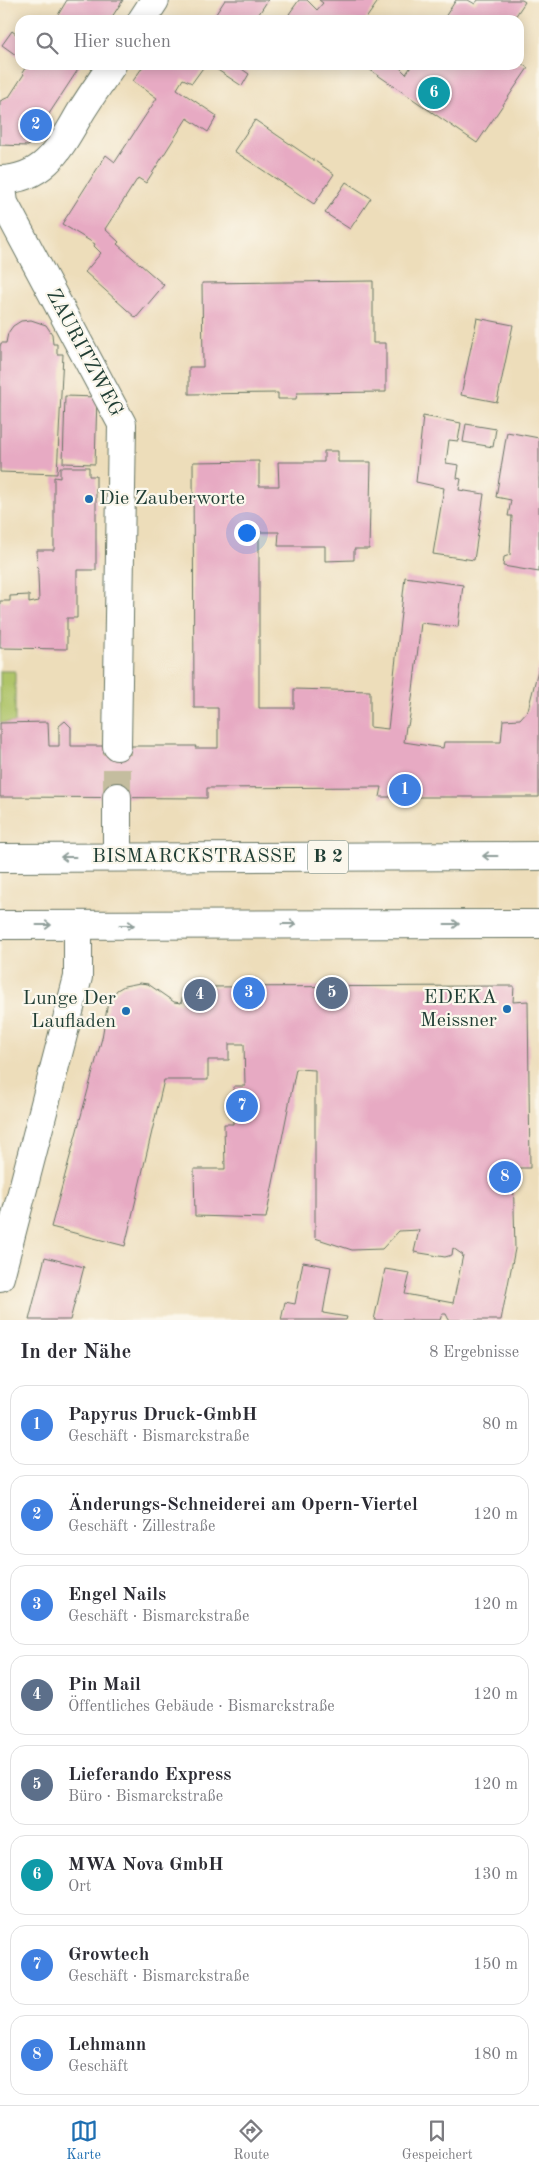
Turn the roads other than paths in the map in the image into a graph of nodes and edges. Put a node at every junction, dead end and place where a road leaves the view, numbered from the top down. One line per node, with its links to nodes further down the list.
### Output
1 (155, 0): 2 (main road)
2 (145, 15)
3 (109, 70): 4 (main road)
4 (1, 180): 5 (main road, ZAURITZWEG)
5 (118, 746)
6 (118, 797): 8 (main road)
7 (539, 856): 8 (main road, BISMARCKSTRASSE / B 2, one-way to 8)
8 (117, 857): 9 (main road, BISMARCKSTRASSE / B 2, one-way to 9)
9 (0, 858)
10 (539, 924): 12 (main road, one-way to 10)
11 (0, 925): 12 (main road, one-way to 12)
12 (78, 925): 13 (main road)
13 (0, 1277)

